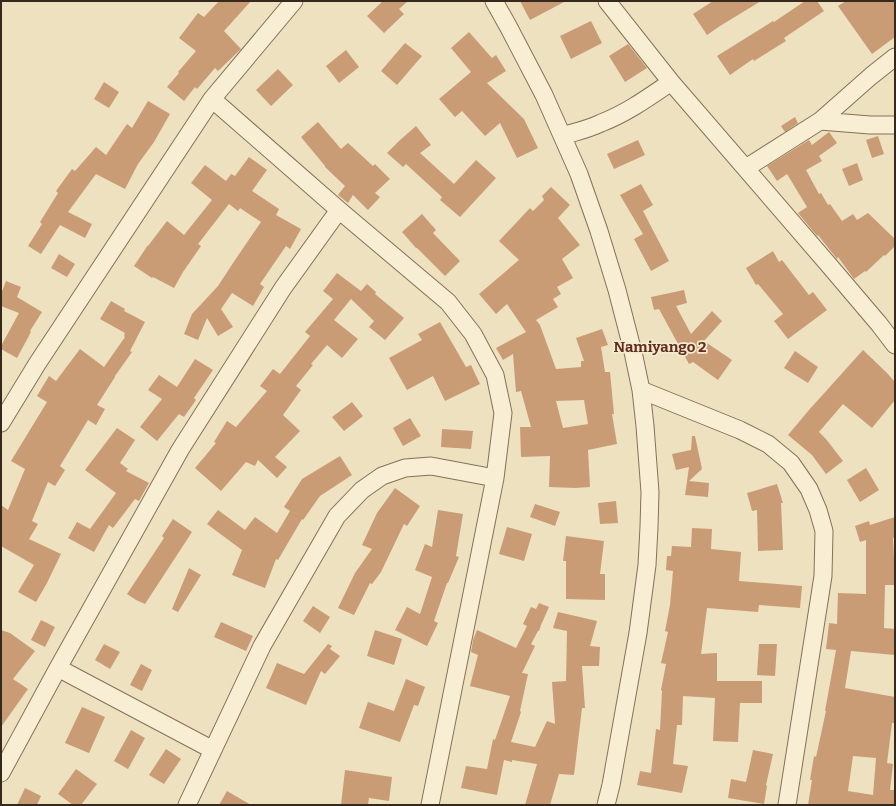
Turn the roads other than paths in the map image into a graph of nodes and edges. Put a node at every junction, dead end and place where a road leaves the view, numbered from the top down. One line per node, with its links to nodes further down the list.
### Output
1 (294, 1): 6 (street)
2 (494, 1): 9 (street)
3 (615, 4): 5 (street)
4 (895, 57): 7 (street)
5 (671, 82): 9 (street); 10 (street)
6 (212, 99): 11 (street); 14 (street)
7 (820, 121): 8 (street); 10 (street)
8 (895, 125)
9 (562, 136): 13 (street)
10 (746, 168): 12 (street)
11 (339, 210): 15 (street); 16 (street)
12 (895, 345)
13 (641, 390): 21 (street); 22 (street)
14 (1, 422)
15 (495, 478): 17 (street); 20 (street)
16 (58, 668): 17 (street); 18 (street)
17 (213, 750): 19 (street)
18 (1, 773)
19 (187, 805)
20 (430, 805)
21 (606, 805)
22 (787, 805)

